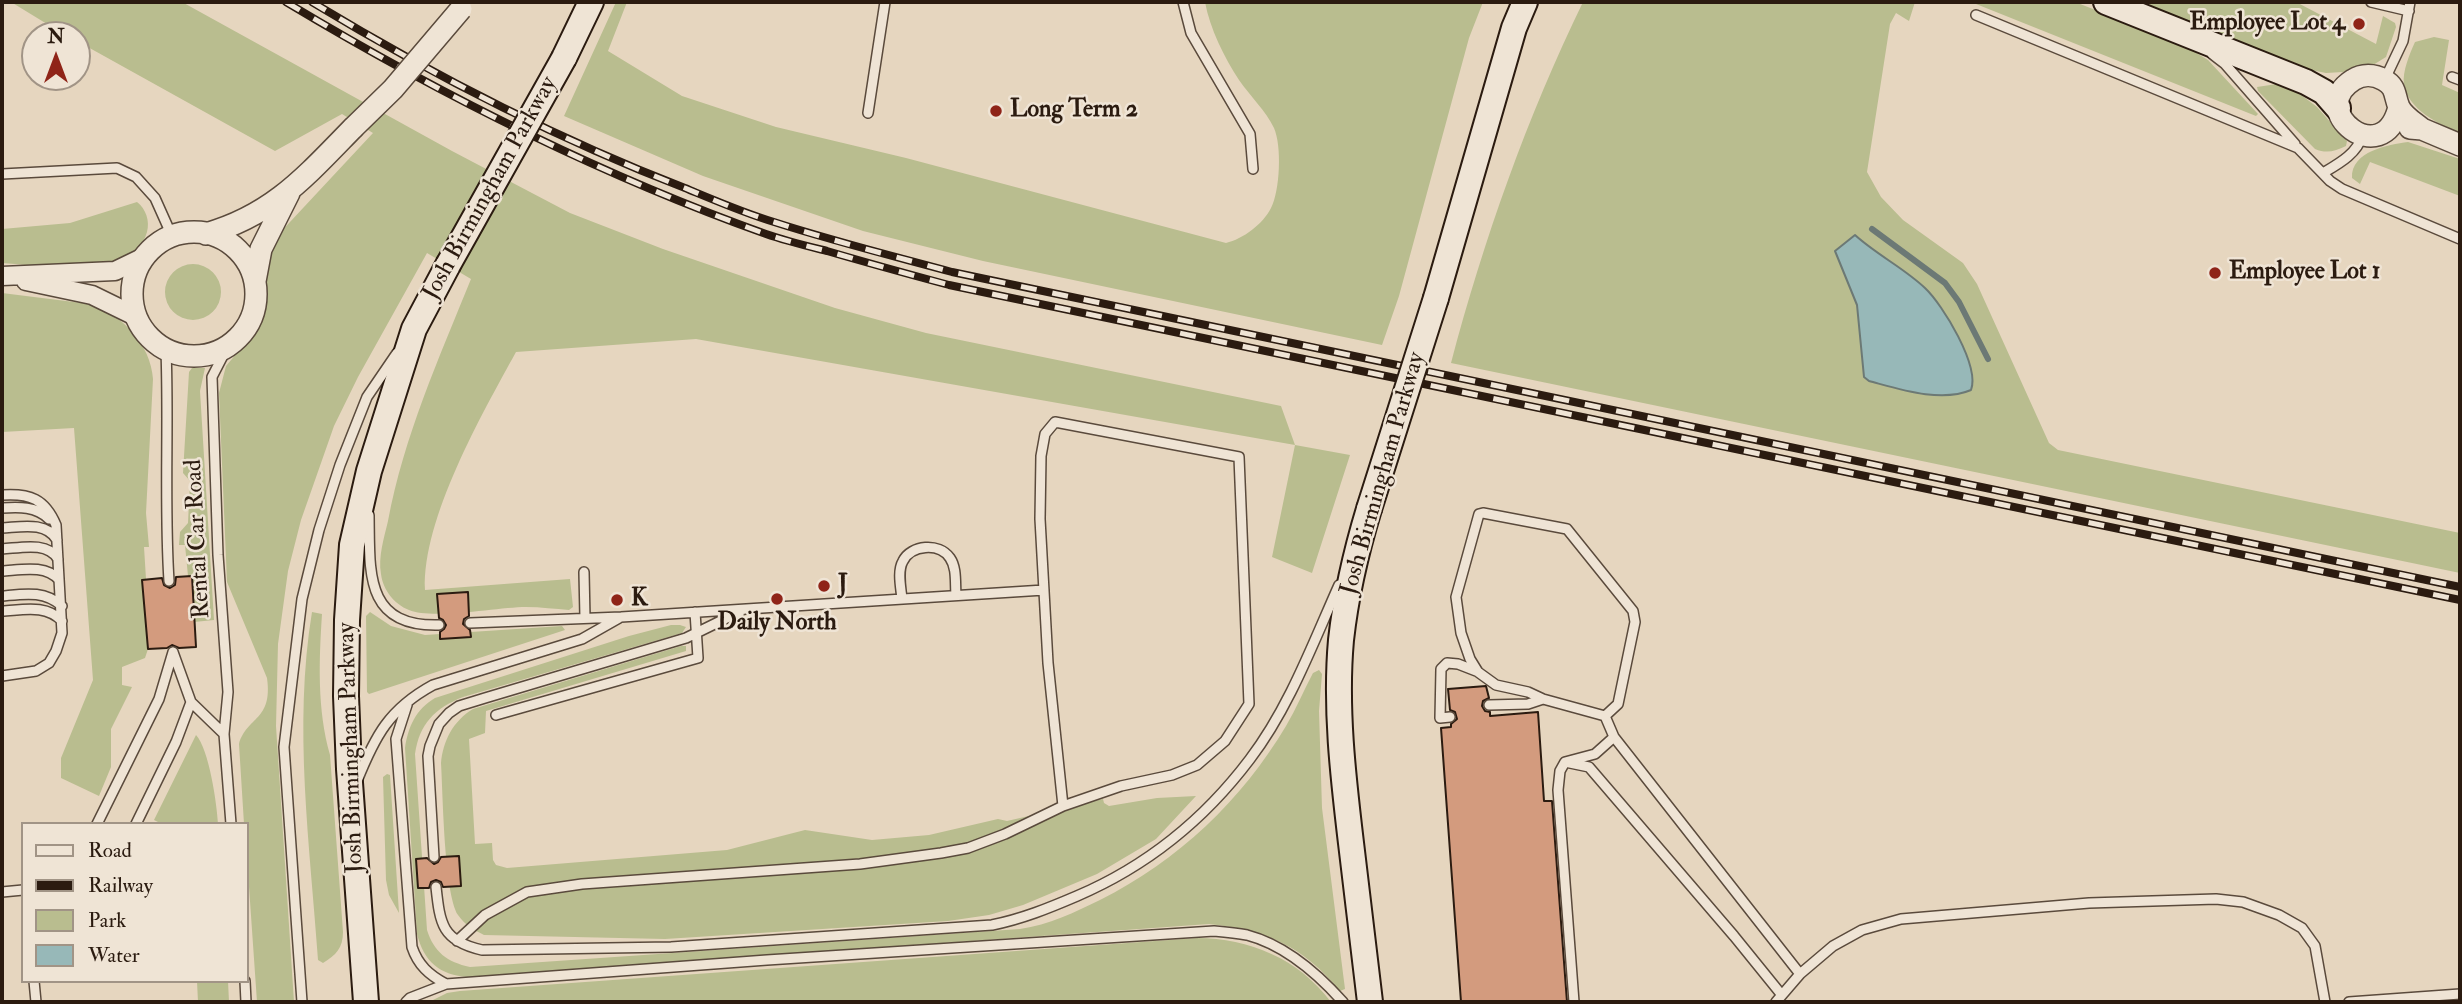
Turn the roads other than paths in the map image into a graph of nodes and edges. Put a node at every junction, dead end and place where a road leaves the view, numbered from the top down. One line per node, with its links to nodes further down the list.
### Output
1 (591, 2): 29 (main road, Josh Birmingham Parkway, bridge)
2 (886, 2): 13 (lane)
3 (1183, 2): 18 (lane)
4 (1525, 2): 38 (main road, Josh Birmingham Parkway, bridge)
5 (2106, 2): 10 (main road)
6 (2371, 2): 8 (lane)
7 (463, 5): 21 (street, bridge)
8 (2410, 6): 11 (lane)
9 (1976, 15): 17 (lane)
10 (2168, 26): 12 (main road); 17 (lane)
11 (2385, 80): 12 (street); 14 (street)
12 (2338, 108): 15 (street)
13 (868, 113)
14 (2395, 117): 15 (street); 16 (street)
15 (2362, 136): 19 (lane)
16 (2460, 145)
17 (2298, 148): 19 (lane)
18 (1253, 169)
19 (2323, 173): 24 (lane)
20 (2, 174): 23 (lane)
21 (289, 193): 22 (street); 27 (street)
22 (206, 234): 23 (street); 27 (street)
23 (172, 236): 25 (street)
24 (2460, 239)
25 (144, 257): 26 (street); 28 (street)
26 (2, 276): 28 (street)
27 (255, 281): 30 (street)
28 (135, 316): 31 (street)
29 (414, 329): 32 (main road, Josh Birmingham Parkway); 91 (lane)
30 (228, 346): 31 (street); 68 (lane, Rental Car Road)
31 (166, 350): 44 (lane, Rental Car Road)
32 (369, 471): 57 (lane); 73 (main road, Josh Birmingham Parkway)
33 (2, 495): 35 (lane)
34 (2, 508): 35 (lane)
35 (56, 525): 37 (lane)
36 (2, 528): 37 (lane)
37 (57, 540): 40 (lane)
38 (1360, 540): 82 (lane); 95 (main road, Josh Birmingham Parkway)
39 (2, 549): 40 (lane)
40 (58, 559): 43 (lane)
41 (2, 571): 43 (lane)
42 (584, 572): 54 (lane)
43 (60, 580): 49 (lane)
44 (169, 581)
45 (1044, 590): 47 (lane); 74 (lane); 74 (lane)
46 (2, 596): 49 (lane)
47 (956, 596): 48 (lane); 48 (lane)
48 (902, 599): 50 (lane)
49 (62, 606): 55 (lane)
50 (744, 609): 52 (lane); 58 (lane)
51 (2, 611): 55 (lane)
52 (695, 612): 53 (lane); 58 (lane)
53 (621, 617): 54 (lane); 63 (lane)
54 (585, 618): 56 (lane)
55 (62, 621): 60 (lane)
56 (470, 623)
57 (439, 625)
58 (697, 633): 65 (lane); 78 (lane)
59 (1478, 672): 61 (lane); 66 (lane); 67 (lane)
60 (2, 676)
61 (1543, 699): 64 (lane); 66 (lane)
62 (191, 702): 68 (lane, Rental Car Road); 75 (lane, Rental Car Road); 76 (lane)
63 (408, 703): 73 (lane); 86 (lane)
64 (1489, 705)
65 (496, 715)
66 (1605, 716): 69 (lane)
67 (1450, 717)
68 (224, 734): 77 (lane, Rental Car Road)
69 (1614, 737): 70 (lane); 83 (lane)
70 (1595, 754): 71 (lane); 72 (lane)
71 (1565, 762): 72 (lane); 96 (lane)
72 (1589, 767): 88 (lane)
73 (351, 796): 92 (main road, Josh Birmingham Parkway)
74 (1063, 806): 82 (lane)
75 (98, 822)
76 (137, 822)
77 (231, 822)
78 (434, 857)
79 (436, 887): 82 (lane)
80 (21, 890): 81 (lane)
81 (2, 892)
82 (457, 941)
83 (1800, 974): 88 (lane); 97 (lane)
84 (34, 983): 89 (lane)
85 (245, 983): 90 (lane)
86 (446, 984): 93 (lane); 94 (lane)
87 (2460, 994): 98 (lane)
88 (1779, 998)
89 (36, 1002)
90 (246, 1002)
91 (302, 1002)
92 (366, 1002)
93 (406, 1002)
94 (1343, 1002)
95 (1370, 1002)
96 (1574, 1002)
97 (2325, 1002)
98 (2349, 1002)

